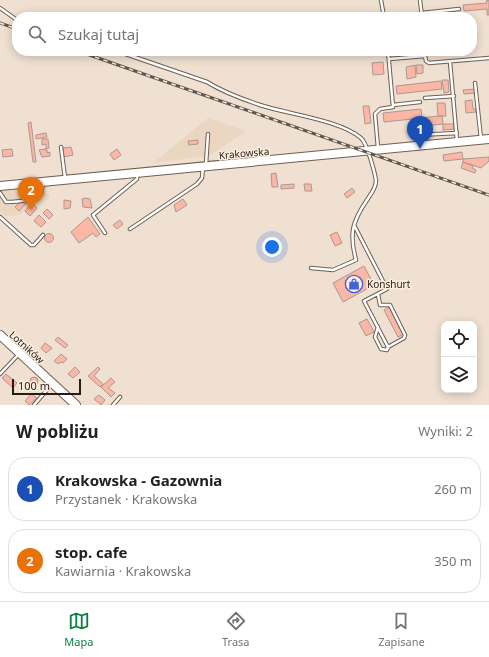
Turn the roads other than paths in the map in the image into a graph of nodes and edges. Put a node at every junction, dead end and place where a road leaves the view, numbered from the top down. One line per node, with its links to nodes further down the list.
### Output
1 (381, 0): 5 (lane)
2 (420, 0): 6 (lane)
3 (0, 8): 8 (lane)
4 (459, 9): 7 (lane)
5 (383, 12)
6 (422, 12)
7 (431, 12)
8 (12, 16)
9 (131, 56): 27 (lane)
10 (389, 56): 13 (lane)
11 (425, 56): 13 (lane); 14 (lane)
12 (489, 58): 14 (lane)
13 (389, 59): 19 (lane)
14 (450, 62): 16 (lane)
15 (475, 83): 23 (lane)
16 (454, 96): 17 (lane); 20 (lane)
17 (425, 98)
18 (420, 102): 19 (lane)
19 (393, 105): 26 (lane)
20 (457, 133): 22 (lane); 24 (lane)
21 (208, 134): 28 (lane)
22 (418, 135)
23 (485, 139): 24 (main road, Krakowska)
24 (458, 142): 26 (main road, Krakowska)
25 (61, 147): 30 (lane)
26 (378, 150): 27 (main road, Krakowska)
27 (367, 151): 28 (main road, Krakowska); 35 (lane)
28 (204, 166): 29 (main road, Krakowska); 36 (lane)
29 (137, 173): 30 (main road, Krakowska); 37 (lane)
30 (66, 180): 31 (main road, Krakowska)
31 (44, 182): 32 (main road, Krakowska); 33 (lane)
32 (0, 186)
33 (0, 193)
34 (0, 217): 38 (lane)
35 (354, 225): 39 (lane); 40 (lane)
36 (130, 229)
37 (105, 233)
38 (43, 235)
39 (311, 268)
40 (378, 294): 41 (lane); 43 (lane)
41 (378, 327): 43 (lane); 43 (lane)
42 (1, 337): 44 (main road, Lotników)
43 (388, 347)
44 (20, 353): 45 (lane); 46 (main road, Lotników)
45 (0, 374)
46 (52, 383): 48 (lane); 49 (main road, Lotników)
47 (120, 397): 50 (lane)
48 (34, 405)
49 (76, 405)
50 (112, 405)

